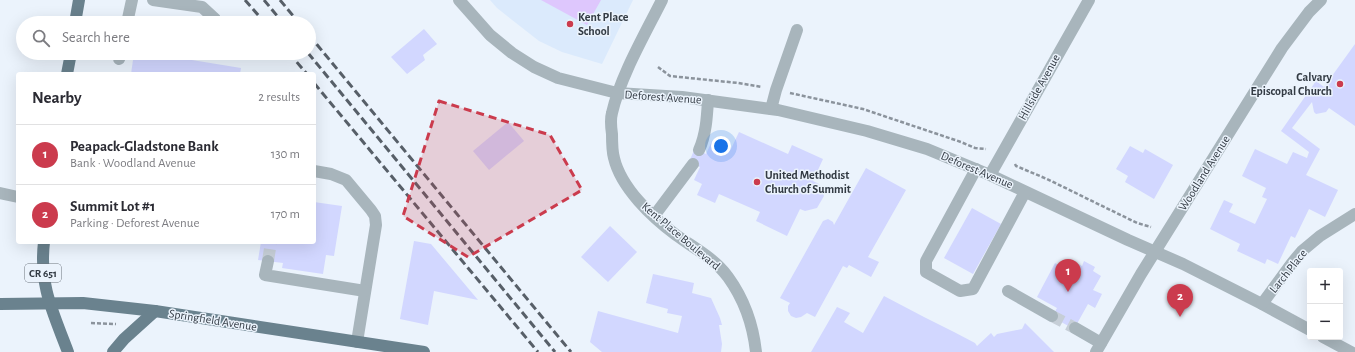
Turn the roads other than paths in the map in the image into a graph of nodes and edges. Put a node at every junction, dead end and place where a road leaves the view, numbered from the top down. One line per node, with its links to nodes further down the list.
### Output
1 (79, 0): 8 (main road)
2 (132, 0): 9 (street)
3 (153, 0): 10 (street)
4 (459, 0): 14 (street)
5 (662, 0): 14 (street, Kent Place Boulevard)
6 (1089, 0): 21 (street, Hillside Avenue)
7 (1321, 0): 28 (street, Woodland Avenue)
8 (76, 16)
9 (129, 16)
10 (212, 16)
11 (797, 30): 16 (street)
12 (70, 60): 13 (main road)
13 (68, 72)
14 (617, 93): 15 (street, Deforest Avenue); 26 (street, Kent Place Boulevard)
15 (708, 100): 16 (street, Deforest Avenue); 17 (street)
16 (771, 109): 19 (street, Deforest Avenue)
17 (699, 150)
18 (693, 164): 26 (street)
19 (976, 169): 21 (street, Deforest Avenue); 22 (street)
20 (316, 171): 30 (street)
21 (990, 175): 22 (street, Deforest Avenue)
22 (1025, 192): 28 (street, Deforest Avenue)
23 (0, 193): 24 (street)
24 (16, 197)
25 (1355, 214): 34 (street, Larch Place)
26 (654, 216): 46 (street, Kent Place Boulevard)
27 (44, 244): 32 (main road, CR 651)
28 (1155, 252): 34 (street, Deforest Avenue); 41 (street, Woodland Avenue)
29 (268, 261): 30 (street)
30 (365, 291): 40 (street)
31 (1008, 291): 36 (street)
32 (49, 303): 33 (main road, Springfield Avenue); 35 (main road, Springfield Avenue); 43 (main road)
33 (0, 304)
34 (1262, 304): 38 (street, Deforest Avenue)
35 (156, 311): 40 (main road, Springfield Avenue); 44 (main road)
36 (1052, 316)
37 (1075, 328): 41 (street)
38 (1307, 328)
39 (1329, 340): 47 (street)
40 (357, 342): 42 (main road, Springfield Avenue)
41 (1099, 347)
42 (409, 351): 45 (main road, Springfield Avenue)
43 (68, 352)
44 (114, 352)
45 (424, 352)
46 (756, 352)
47 (1351, 352)

